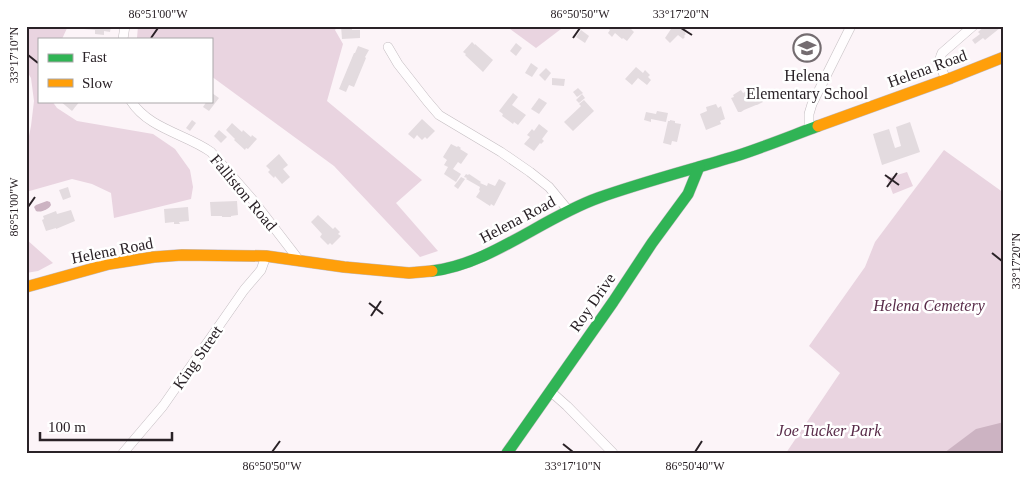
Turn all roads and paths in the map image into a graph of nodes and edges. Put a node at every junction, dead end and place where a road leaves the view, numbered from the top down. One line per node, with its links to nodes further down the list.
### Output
1 (851, 26): 7 (street)
2 (973, 26): 5 (street)
3 (388, 47): 9 (street)
4 (1004, 57): 5 (main road, Helena Road)
5 (946, 79): 7 (main road, Helena Road)
6 (132, 102): 11 (street, Falliston Road)
7 (809, 128): 8 (main road, Helena Road)
8 (699, 167): 9 (main road, Helena Road); 13 (main road, Roy Drive)
9 (568, 210): 11 (main road, Helena Road)
10 (266, 256): 11 (main road, Helena Road); 12 (main road, Helena Road); 14 (street, King Street)
11 (299, 260)
12 (26, 287)
13 (550, 391): 15 (main road, Roy Drive); 16 (street)
14 (123, 453)
15 (507, 453)
16 (613, 453)

